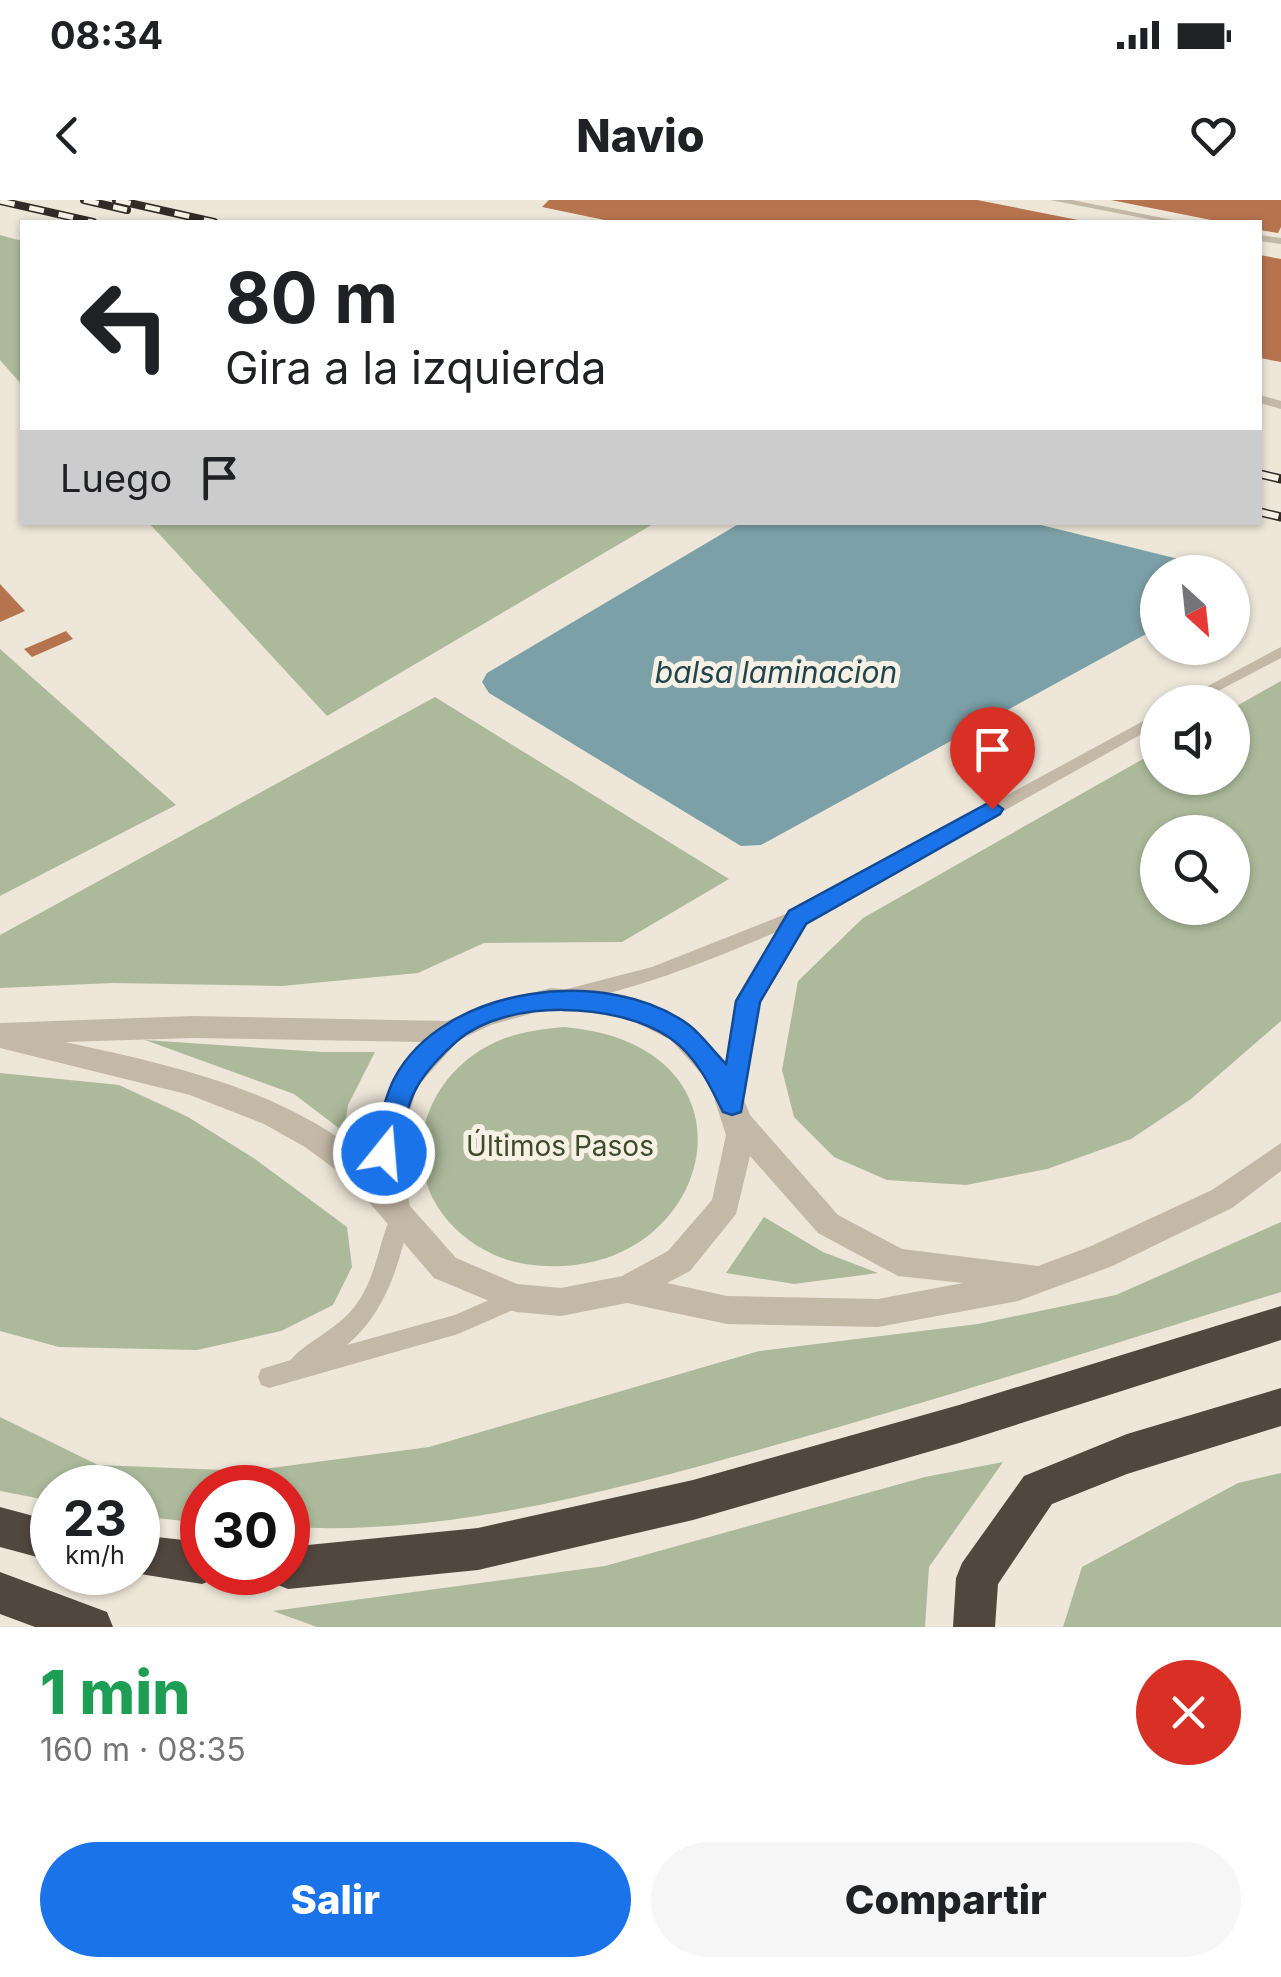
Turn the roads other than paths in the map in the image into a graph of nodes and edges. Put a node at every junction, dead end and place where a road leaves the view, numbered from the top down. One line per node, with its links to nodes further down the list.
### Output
1 (1056, 200): 2 (lane)
2 (1167, 220)
3 (1281, 652): 4 (lane)
4 (1218, 685)
5 (1140, 728): 6 (lane)
6 (806, 913): 7 (lane); 10 (lane)
7 (551, 998): 8 (street); 10 (street)
8 (450, 1032): 9 (street); 12 (street)
9 (0, 1036): 12 (street)
10 (735, 1113): 13 (street); 14 (street)
11 (1281, 1155): 13 (street)
12 (399, 1214): 15 (street); 15 (lane)
13 (1030, 1282): 14 (street)
14 (627, 1289): 15 (street)
15 (516, 1298)
16 (1281, 1323): 20 (highway)
17 (1281, 1407): 23 (highway)
18 (0, 1527): 19 (highway)
19 (30, 1535)
20 (310, 1566)
21 (0, 1593): 22 (highway)
22 (92, 1627)
23 (974, 1627)

